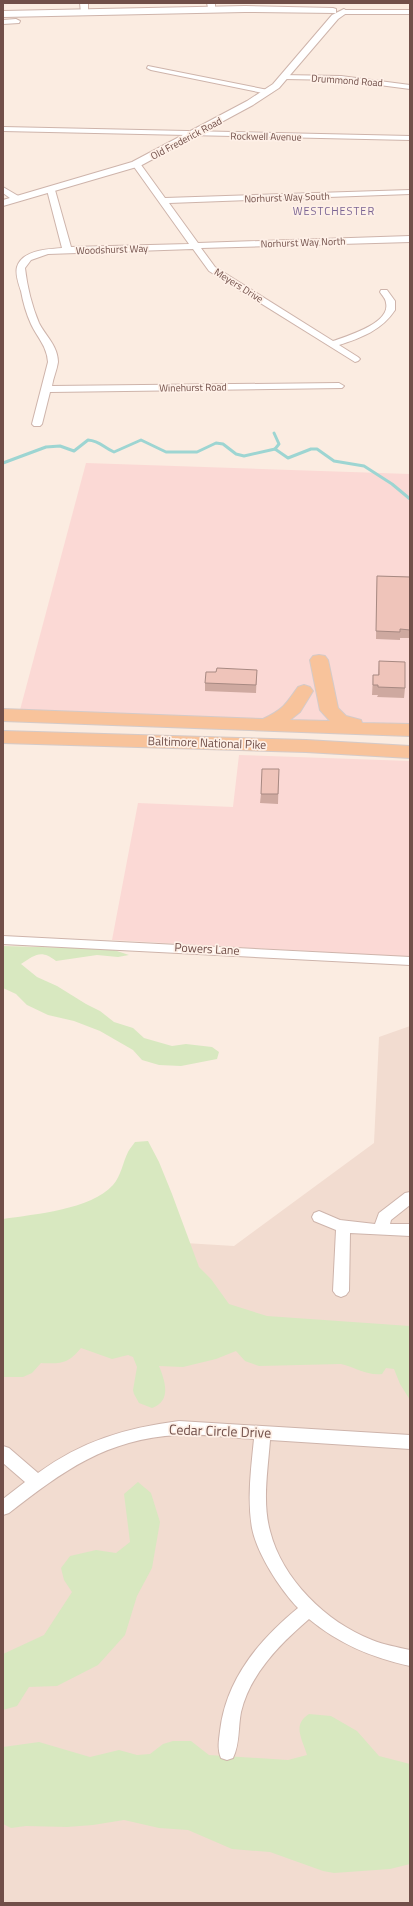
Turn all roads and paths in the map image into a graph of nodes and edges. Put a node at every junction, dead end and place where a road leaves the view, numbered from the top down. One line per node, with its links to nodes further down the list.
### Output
1 (212, 6): 2 (street); 5 (street)
2 (84, 8): 4 (street); 7 (street)
3 (347, 8): 5 (street, Old Frederick Road); 6 (street)
4 (3, 10)
5 (333, 11): 11 (street, Old Frederick Road)
6 (410, 12)
7 (3, 14)
8 (16, 21): 9 (street)
9 (3, 22)
10 (151, 68): 14 (street)
11 (284, 77): 13 (street, Drummond Road); 14 (street, Old Frederick Road)
12 (407, 79): 13 (street)
13 (406, 86)
14 (268, 92): 16 (street, Old Frederick Road)
15 (3, 130): 16 (street, Rockwell Avenue)
16 (192, 134): 17 (street, Rockwell Avenue); 18 (street, Old Frederick Road)
17 (410, 138)
18 (136, 164): 20 (street, Old Frederick Road); 23 (street, Meyers Drive)
19 (3, 189): 22 (street)
20 (51, 190): 22 (street, Old Frederick Road); 27 (street, Woodshurst Way)
21 (410, 192): 23 (street, Norhurst Way South)
22 (17, 199): 24 (street, Old Frederick Road)
23 (164, 201): 26 (street, Meyers Drive)
24 (3, 203)
25 (410, 239): 26 (street, Norhurst Way North)
26 (196, 246): 27 (street, Woodshurst Way); 29 (street, Meyers Drive)
27 (67, 250): 32 (street)
28 (384, 292): 29 (street)
29 (333, 344): 30 (street, Meyers Drive)
30 (355, 359)
31 (339, 386): 32 (street, Winehurst Road)
32 (46, 389): 33 (street)
33 (37, 424)
34 (319, 660): 38 (main road)
35 (304, 691): 37 (main road)
36 (3, 715): 37 (main road, Baltimore National Pike)
37 (267, 724): 38 (main road, Baltimore National Pike)
38 (390, 728): 39 (main road, Baltimore National Pike)
39 (410, 730)
40 (3, 737): 41 (main road, Baltimore National Pike)
41 (410, 752)
42 (3, 940): 43 (street, Powers Lane)
43 (410, 961)
44 (410, 1197): 47 (street)
45 (319, 1217): 46 (street)
46 (343, 1227): 47 (street); 49 (street)
47 (382, 1229): 48 (street)
48 (410, 1230)
49 (341, 1291)
50 (263, 1432): 51 (street, Cedar Circle Drive); 53 (street, Cedar Circle Drive); 55 (street)
51 (410, 1442)
52 (3, 1453): 53 (street)
53 (36, 1482): 54 (street, Cedar Circle Drive)
54 (3, 1508)
55 (308, 1610): 56 (street); 57 (street)
56 (410, 1658)
57 (227, 1752)

